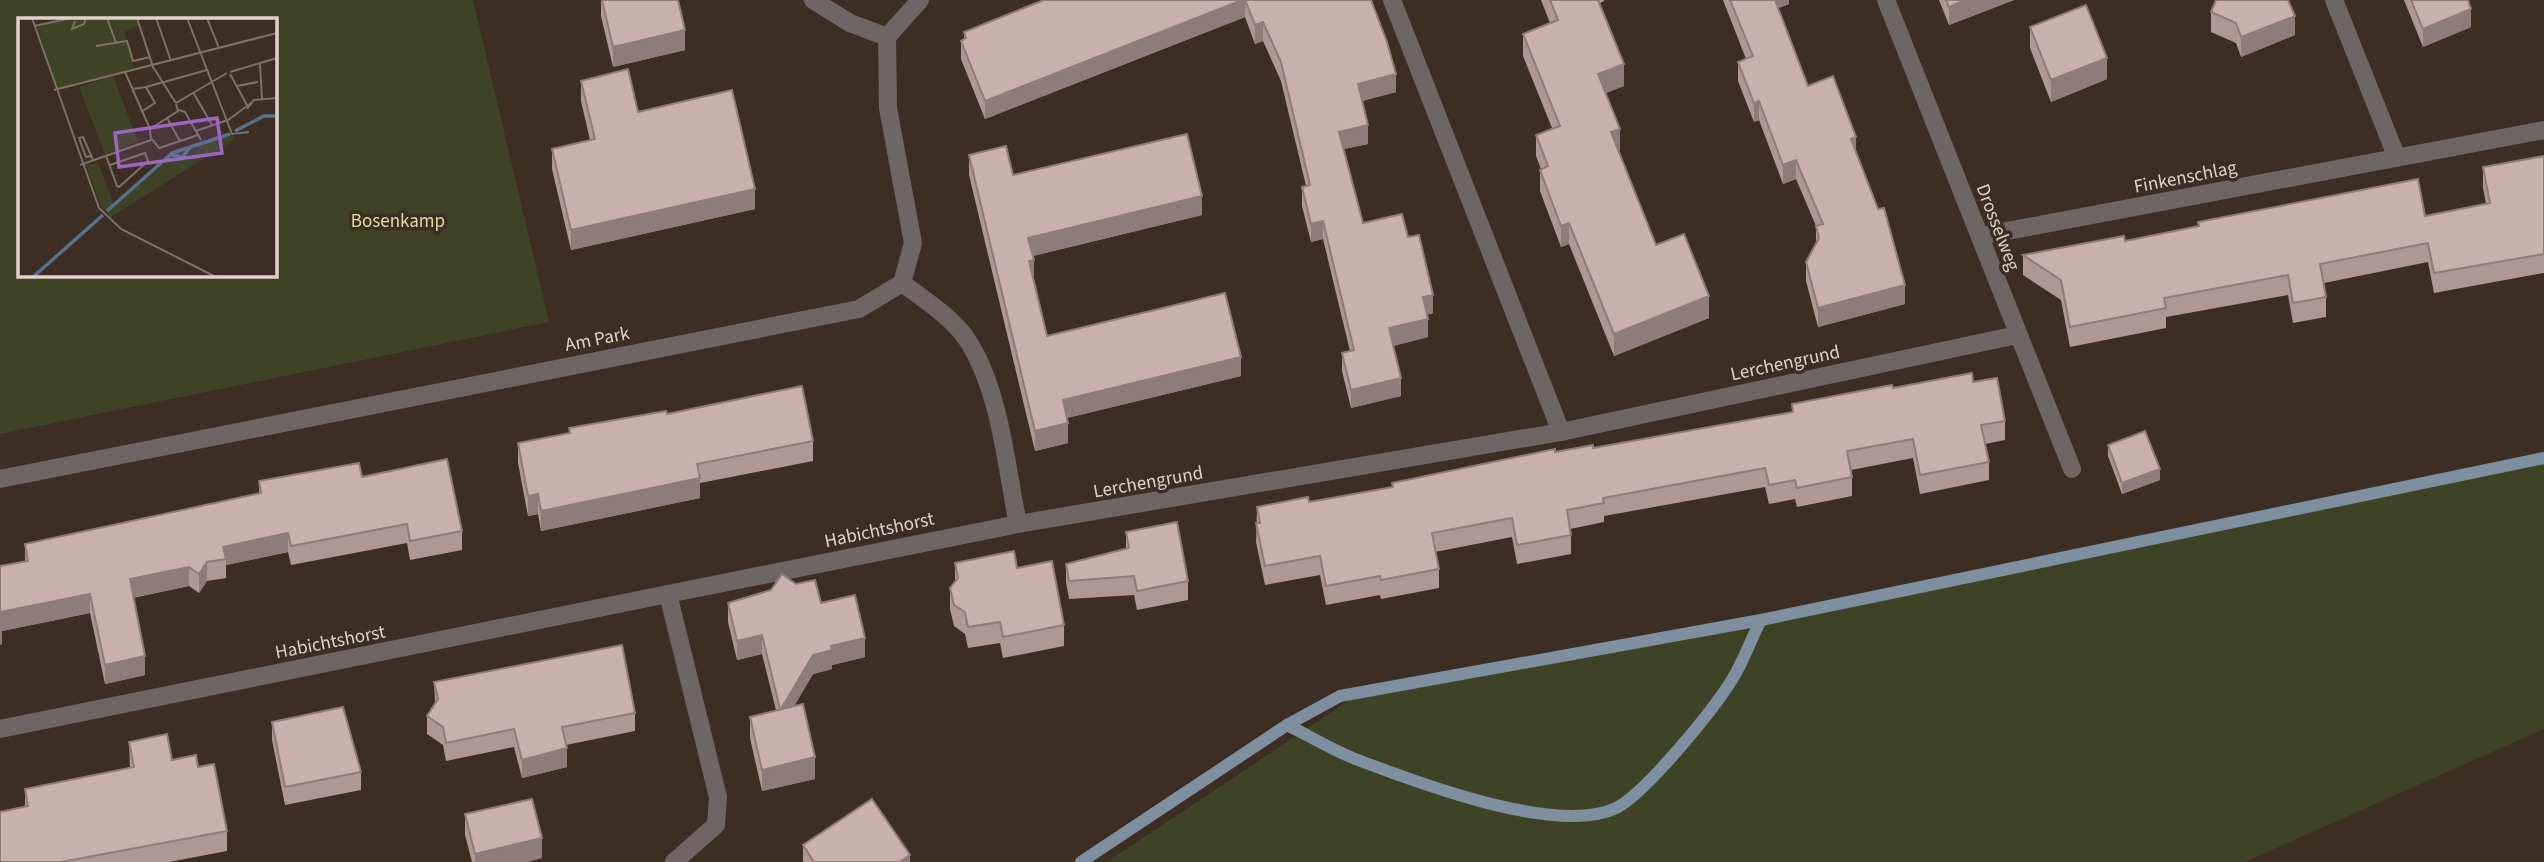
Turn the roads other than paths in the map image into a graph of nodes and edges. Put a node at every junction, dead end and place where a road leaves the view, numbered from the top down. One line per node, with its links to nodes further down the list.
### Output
1 (813, 0): 6 (street)
2 (920, 0): 6 (street)
3 (1392, 0): 12 (street)
4 (1886, 0): 9 (street, Drosselweg)
5 (2334, 0): 8 (street)
6 (887, 37): 10 (street)
7 (2544, 130): 8 (street, Finkenschlag)
8 (2397, 158): 9 (street, Finkenschlag)
9 (1981, 236): 11 (street, Drosselweg)
10 (902, 284): 14 (street, Am Park); 15 (street)
11 (2017, 335): 12 (street, Lerchengrund); 13 (street, Drosselweg)
12 (1561, 432): 15 (street, Lerchengrund)
13 (2072, 469)
14 (0, 479)
15 (1018, 524): 16 (street, Habichtshorst)
16 (668, 594): 17 (street, Habichtshorst); 18 (street)
17 (0, 729)
18 (674, 862)

